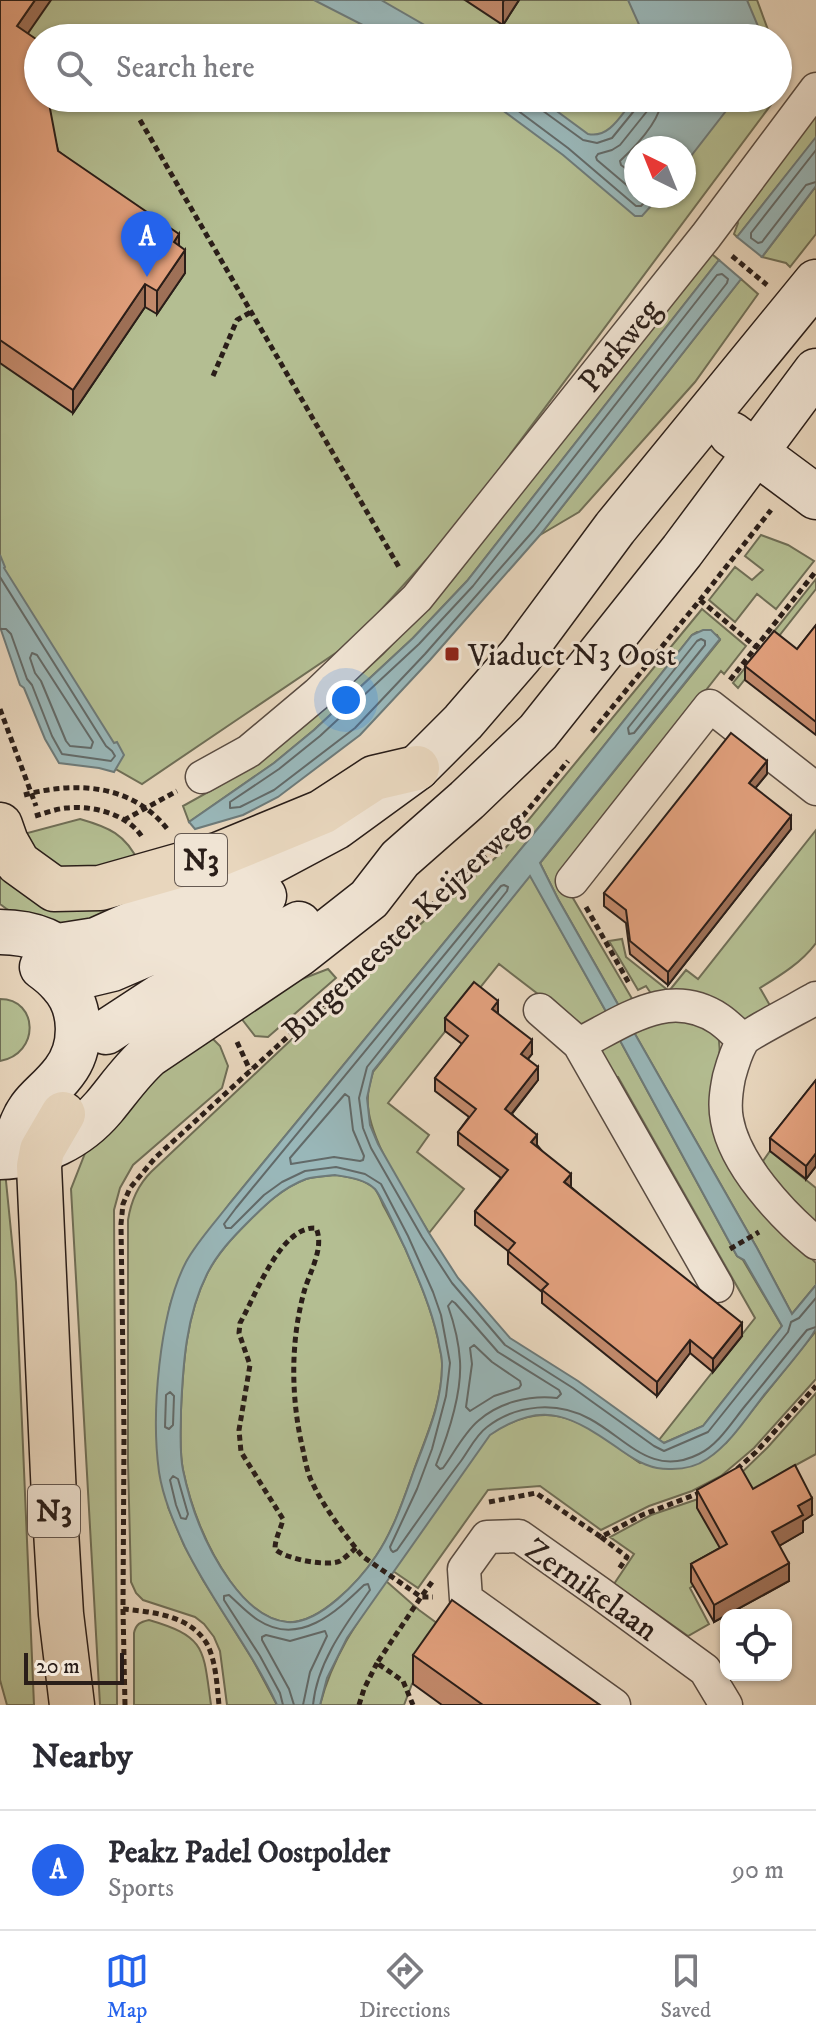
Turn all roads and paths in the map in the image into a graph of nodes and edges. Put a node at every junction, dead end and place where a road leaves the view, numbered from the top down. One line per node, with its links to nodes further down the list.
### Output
1 (816, 89): 11 (street, Parkweg)
2 (140, 120): 4 (path)
3 (816, 282): 7 (street)
4 (251, 312): 6 (path); 11 (path)
5 (816, 371): 8 (street, Burgemeester Keijzerweg)
6 (213, 376)
7 (706, 416): 8 (street); 18 (street)
8 (757, 451): 9 (street); 23 (street, Burgemeester Keijzerweg)
9 (806, 488): 12 (path)
10 (816, 571): 13 (path)
11 (417, 598): 19 (street, Parkweg)
12 (700, 600): 13 (path); 16 (path)
13 (756, 647): 14 (path)
14 (710, 706): 20 (street); 24 (street)
15 (0, 709): 21 (path)
16 (584, 741)
17 (574, 753): 48 (path, Burgemeester Keijzerweg / N3)
18 (417, 768): 21 (main road, N3); 27 (street)
19 (202, 777): 22 (path)
20 (816, 789)
21 (19, 820)
22 (124, 820)
23 (400, 859): 31 (street, Burgemeester Keijzerweg); 34 (street, Burgemeester Keijzerweg)
24 (572, 881): 30 (path)
25 (0, 932): 27 (street)
26 (0, 956): 27 (street)
27 (69, 969): 31 (street); 34 (street)
28 (816, 998): 32 (street)
29 (540, 1010): 33 (street)
30 (644, 1011): 32 (street); 33 (street)
31 (106, 1032): 34 (street)
32 (743, 1040): 36 (street)
33 (579, 1044): 38 (street)
34 (30, 1140): 39 (main road, N3); 39 (main road, N3)
35 (754, 1235): 37 (path)
36 (816, 1243)
37 (729, 1249)
38 (717, 1286)
39 (47, 1330): 50 (main road, N3)
40 (816, 1386): 41 (path)
41 (730, 1476)
42 (709, 1489): 43 (path)
43 (481, 1513)
44 (356, 1548): 44 (path); 46 (path)
45 (438, 1573): 46 (path)
46 (421, 1597): 47 (path); 49 (path)
47 (466, 1599): 55 (street); 56 (street, Zernikelaan)
48 (123, 1609): 51 (path, N3); 52 (path)
49 (377, 1663): 53 (path); 54 (path)
50 (72, 1705)
51 (125, 1705)
52 (219, 1705)
53 (359, 1705)
54 (413, 1705)
55 (614, 1705)
56 (726, 1705)

